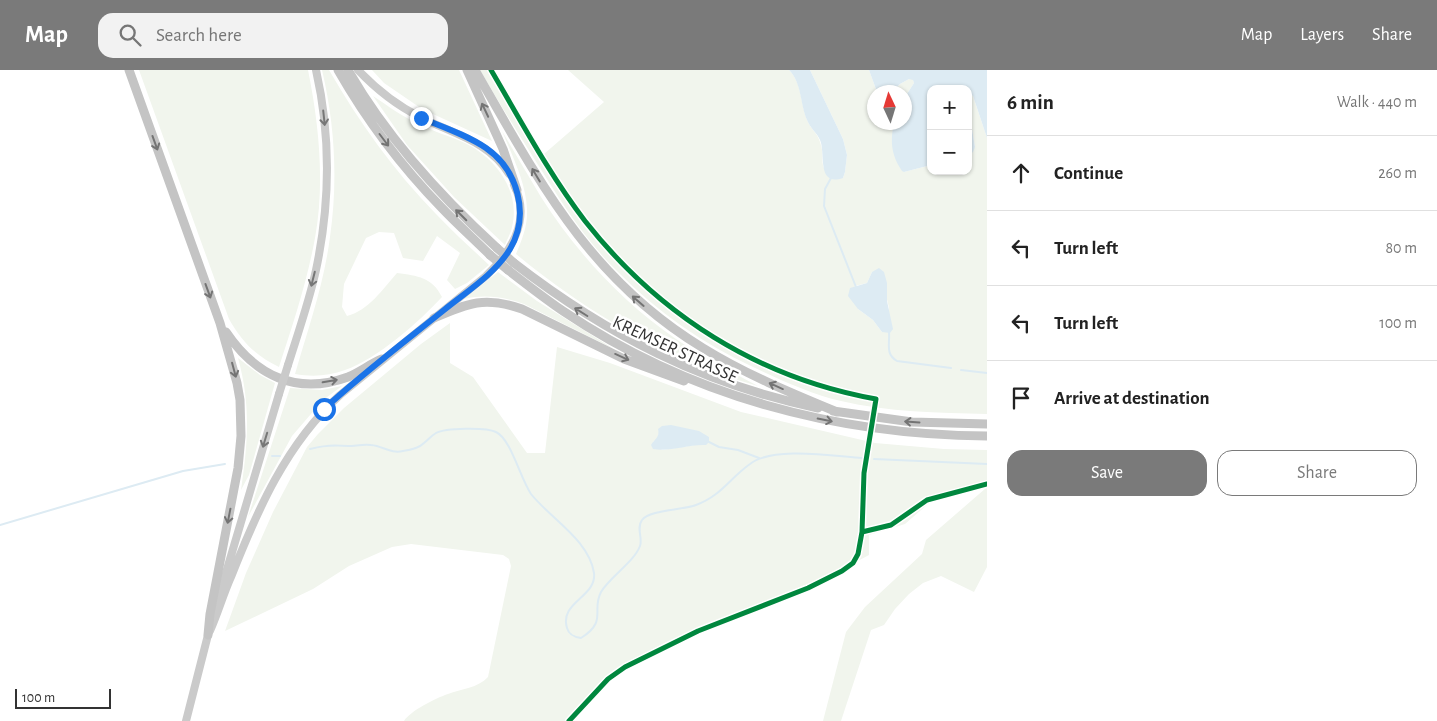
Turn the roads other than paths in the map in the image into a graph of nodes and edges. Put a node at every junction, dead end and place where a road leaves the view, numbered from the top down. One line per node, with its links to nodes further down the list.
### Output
1 (316, 70): 17 (main road, one-way to 17, bridge)
2 (338, 70): 9 (highway, KREMSER STRASSE, one-way to 9, bridge)
3 (348, 70): 9 (highway, KREMSER STRASSE, one-way to 3, bridge)
4 (358, 70): 8 (main road)
5 (467, 70): 8 (highway, one-way to 5)
6 (475, 70): 14 (highway, one-way to 6)
7 (129, 71): 11 (highway, one-way to 11)
8 (517, 190): 10 (main road)
9 (511, 267): 13 (highway, KREMSER STRASSE); 14 (highway, KREMSER STRASSE, one-way to 9)
10 (434, 318): 12 (main road); 13 (highway, one-way to 13)
11 (220, 323): 12 (highway, one-way to 12); 17 (highway, one-way to 17)
12 (382, 359): 17 (main road)
13 (744, 399): 16 (highway, KREMSER STRASSE, one-way to 16)
14 (837, 412): 15 (highway, KREMSER STRASSE, one-way to 14)
15 (987, 424)
16 (987, 436)
17 (208, 635): 18 (main road)
18 (186, 721)

